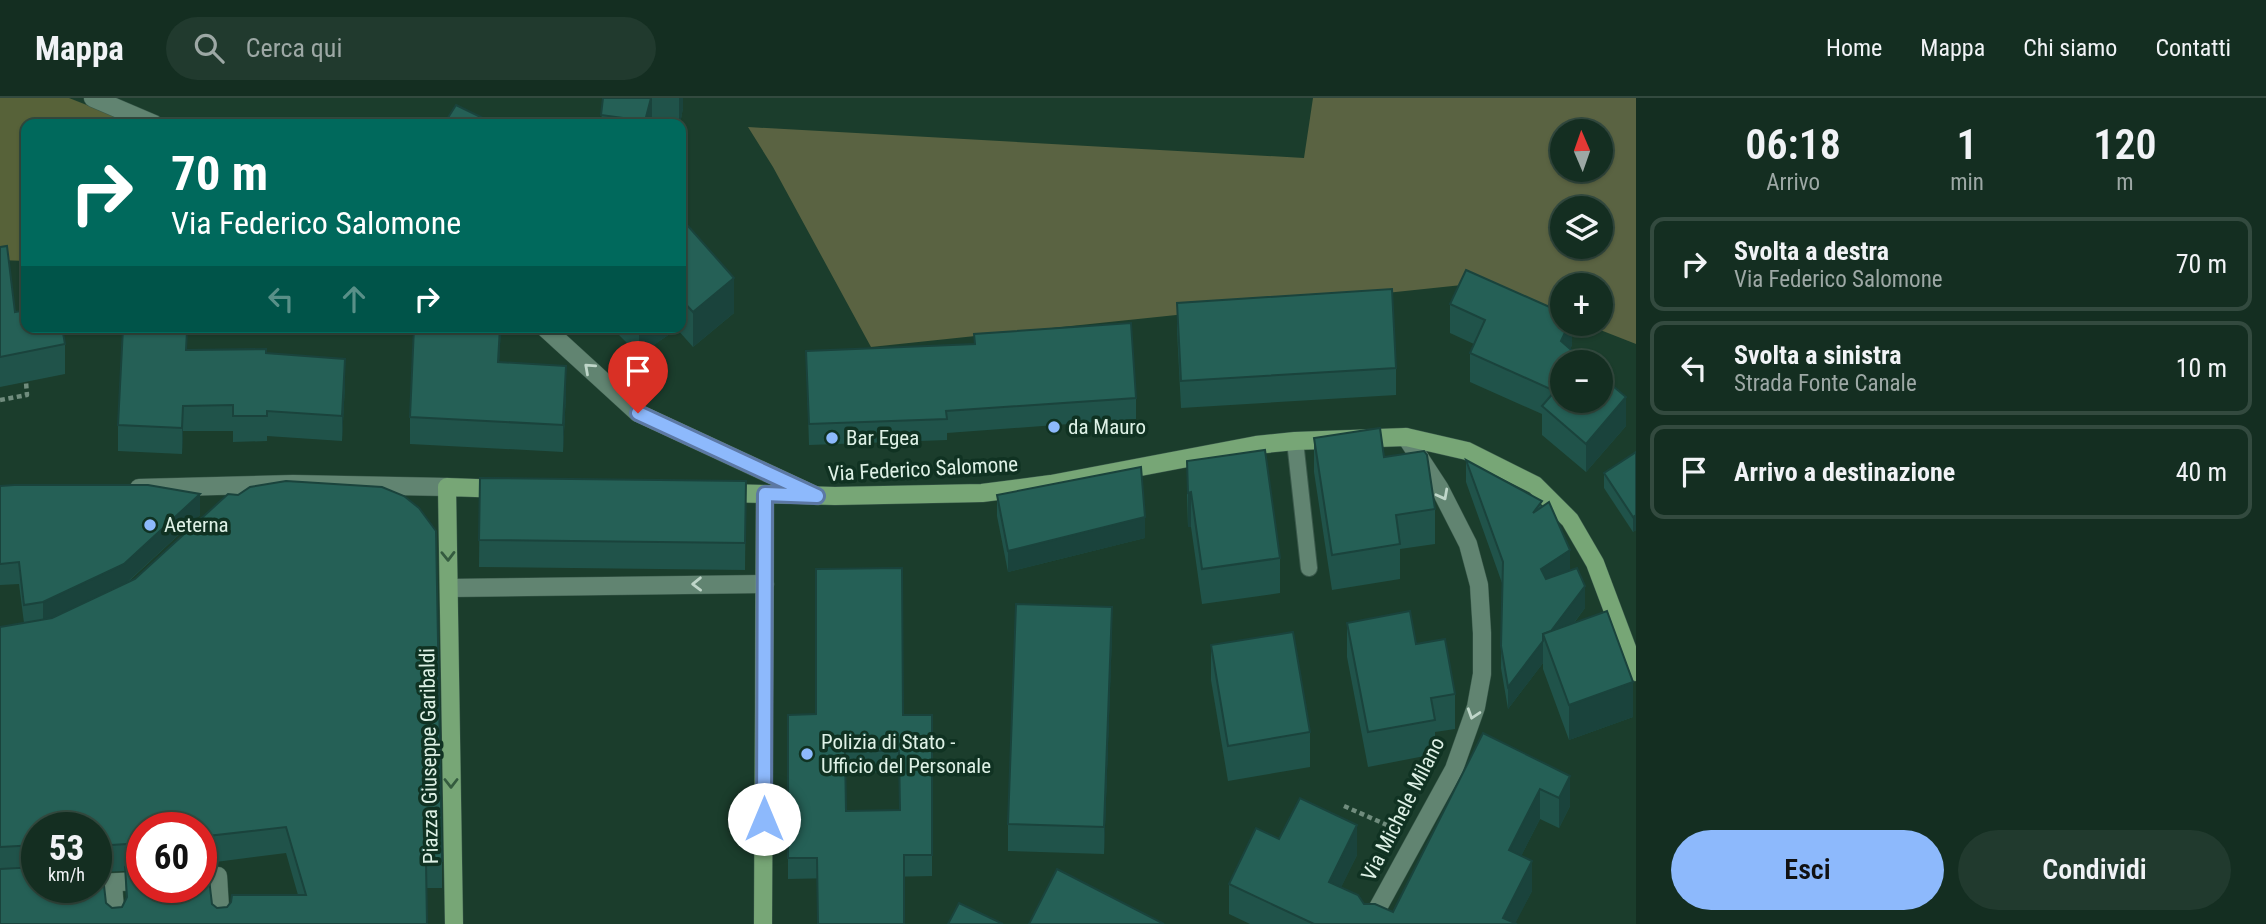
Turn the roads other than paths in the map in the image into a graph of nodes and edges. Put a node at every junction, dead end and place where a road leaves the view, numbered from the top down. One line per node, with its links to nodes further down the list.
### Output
1 (93, 98): 2 (street)
2 (142, 119)
3 (551, 333): 12 (street, one-way to 3)
4 (1406, 438): 5 (main road, Via Federico Salomone); 17 (main road, Via Federico Salomone); 24 (street, Via Michele Milano, one-way to 24)
5 (1295, 441): 12 (main road, Via Federico Salomone); 14 (lane)
6 (225, 486): 7 (street); 8 (street); 13 (street)
7 (447, 487): 9 (main road); 16 (main road, Piazza Giuseppe Garibaldi, one-way to 16)
8 (119, 488)
9 (520, 489)
10 (711, 493): 11 (main road, Via Federico Salomone)
11 (765, 494): 12 (main road, Via Federico Salomone); 15 (main road)
12 (817, 496)
13 (225, 509)
14 (1309, 568)
15 (765, 584): 16 (street, one-way to 16); 23 (main road)
16 (449, 587): 22 (main road, Piazza Giuseppe Garibaldi, one-way to 22)
17 (1636, 672)
18 (217, 876): 21 (street)
19 (110, 903): 20 (street)
20 (116, 924)
21 (221, 924)
22 (454, 924)
23 (763, 924)
24 (1369, 924)

